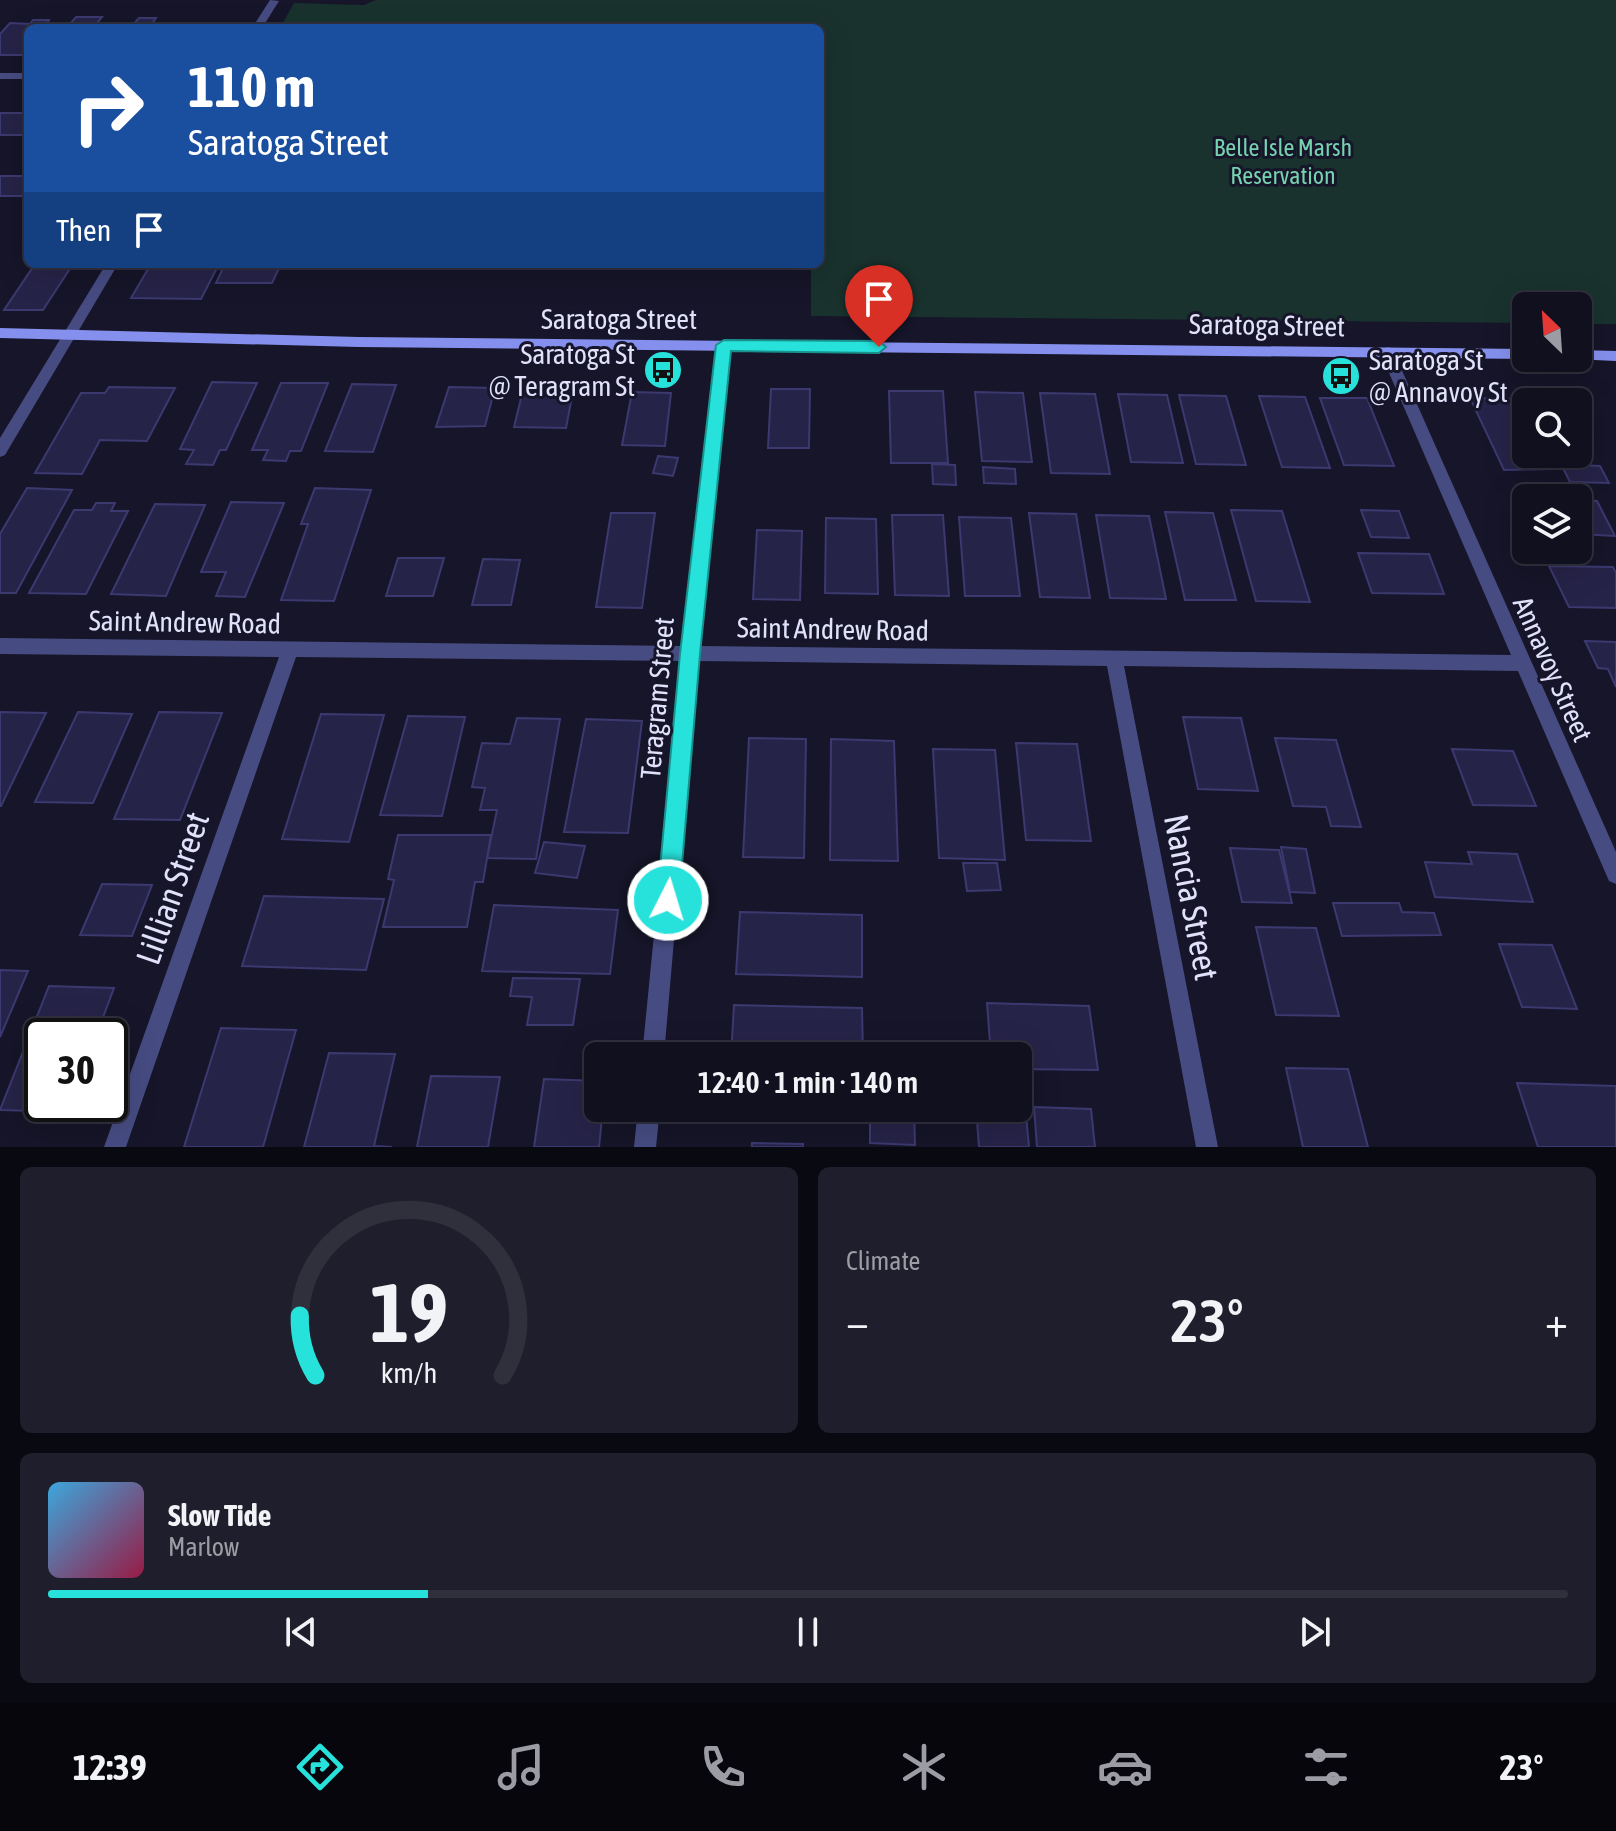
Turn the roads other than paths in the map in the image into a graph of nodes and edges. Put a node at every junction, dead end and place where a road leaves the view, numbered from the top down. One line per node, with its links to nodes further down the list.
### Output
1 (274, 1): 2 (street)
2 (260, 24)
3 (0, 76): 4 (street)
4 (24, 76)
5 (110, 268): 7 (street)
6 (0, 333): 7 (main road, Saratoga Street)
7 (70, 335): 8 (main road, Saratoga Street); 13 (street)
8 (724, 345): 9 (main road, Saratoga Street); 16 (street, Teragram Street)
9 (1387, 352): 10 (main road, Saratoga Street); 18 (street, Annavoy Street)
10 (1512, 354)
11 (1592, 355): 12 (main road)
12 (1616, 356)
13 (0, 451)
14 (0, 646): 15 (street, Saint Andrew Road)
15 (290, 649): 16 (street, Saint Andrew Road); 22 (street, Lillian Street)
16 (690, 654): 17 (street, Saint Andrew Road); 20 (street, Teragram Street)
17 (1114, 658): 18 (street, Saint Andrew Road); 24 (street, Nancia Street)
18 (1522, 663): 19 (street, Annavoy Street)
19 (1616, 874)
20 (654, 1042)
21 (648, 1122): 23 (street)
22 (115, 1147)
23 (645, 1147)
24 (1207, 1147)

